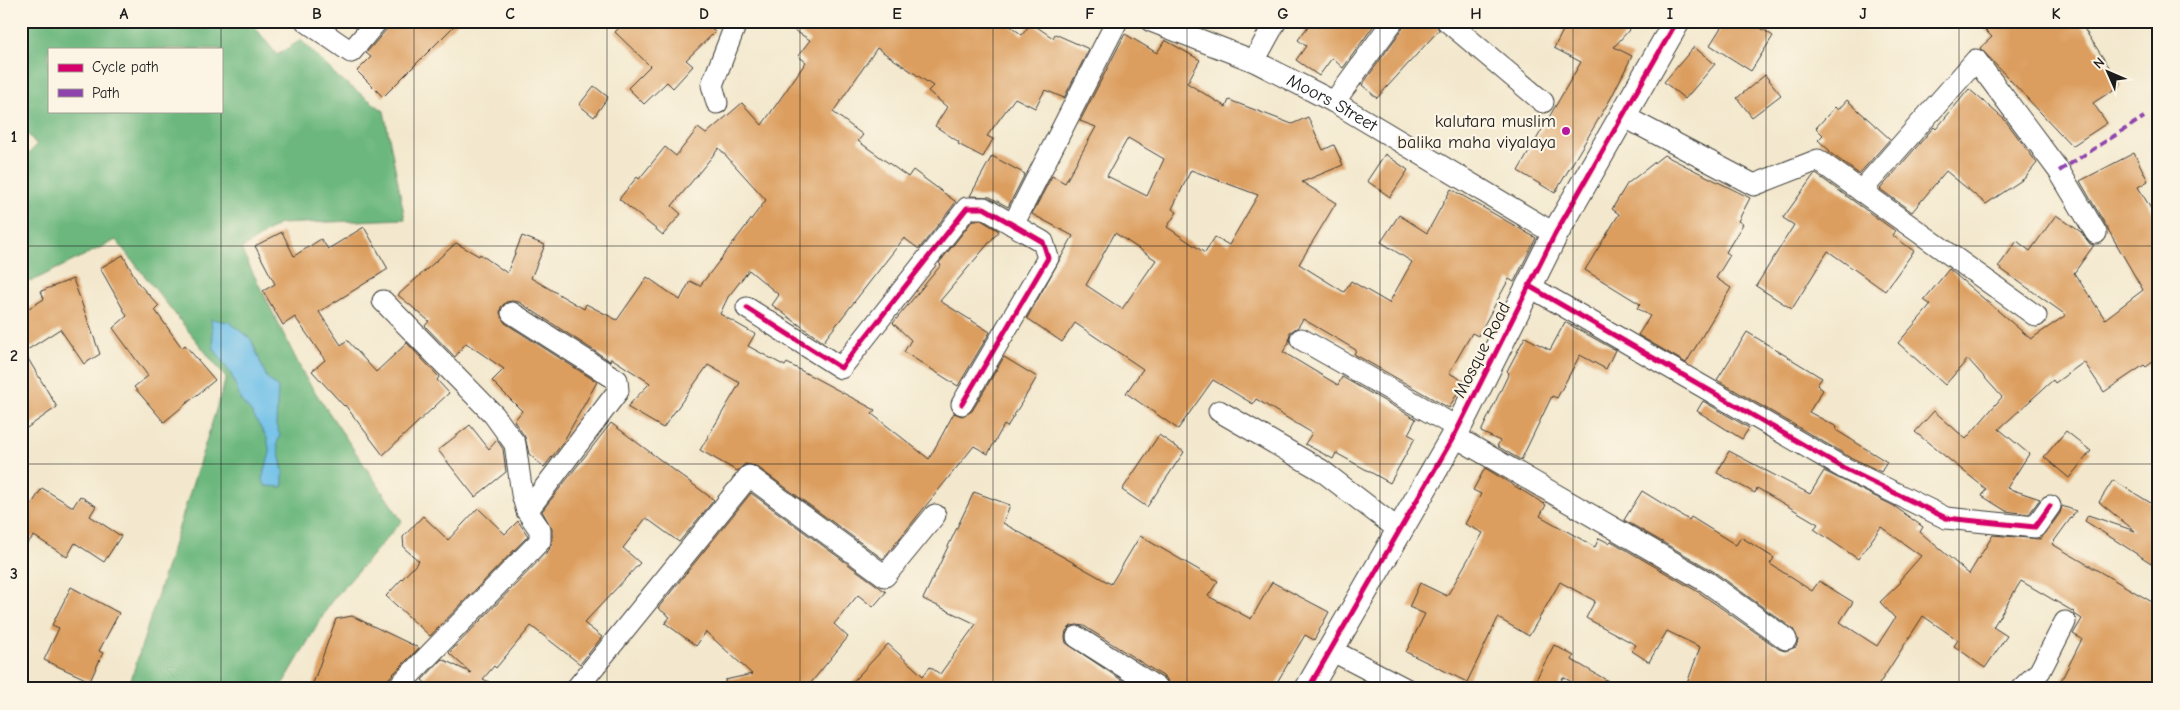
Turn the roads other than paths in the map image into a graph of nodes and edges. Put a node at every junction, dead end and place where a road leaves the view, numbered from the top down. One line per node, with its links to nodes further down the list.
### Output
1 (306, 21): 2 (street)
2 (377, 21)
3 (737, 21): 14 (street)
4 (1117, 21): 17 (street)
5 (1151, 21): 10 (street, Moors Street)
6 (1276, 21): 11 (street)
7 (1393, 21): 12 (street)
8 (1447, 21): 13 (street)
9 (1677, 21): 15 (street, Mosque Road)
10 (1176, 26): 11 (street, Moors Street)
11 (1254, 61): 12 (street, Moors Street)
12 (1334, 102): 19 (street, Moors Street)
13 (1543, 102)
14 (717, 103)
15 (1623, 116): 16 (street); 19 (street, Mosque Road)
16 (1861, 191): 18 (street); 24 (street)
17 (1014, 226): 22 (street); 26 (street)
18 (2096, 233)
19 (1555, 234): 20 (street, Mosque Road)
20 (1529, 286): 28 (street, Mosque Road); 29 (street)
21 (382, 301): 30 (street)
22 (747, 308)
23 (512, 313): 30 (street)
24 (2036, 316)
25 (1301, 339): 28 (street)
26 (962, 404)
27 (1219, 411): 32 (street)
28 (1456, 432): 32 (street, Mosque Road); 35 (street)
29 (2050, 506)
30 (527, 511): 37 (street)
31 (935, 515): 38 (street)
32 (1399, 530): 36 (street, Mosque Road)
33 (2065, 622): 42 (street)
34 (1077, 637): 39 (street)
35 (1786, 639)
36 (1330, 649): 40 (street, Mosque Road); 41 (street)
37 (396, 689)
38 (576, 689)
39 (1160, 689)
40 (1308, 689)
41 (1406, 689)
42 (2021, 689)

